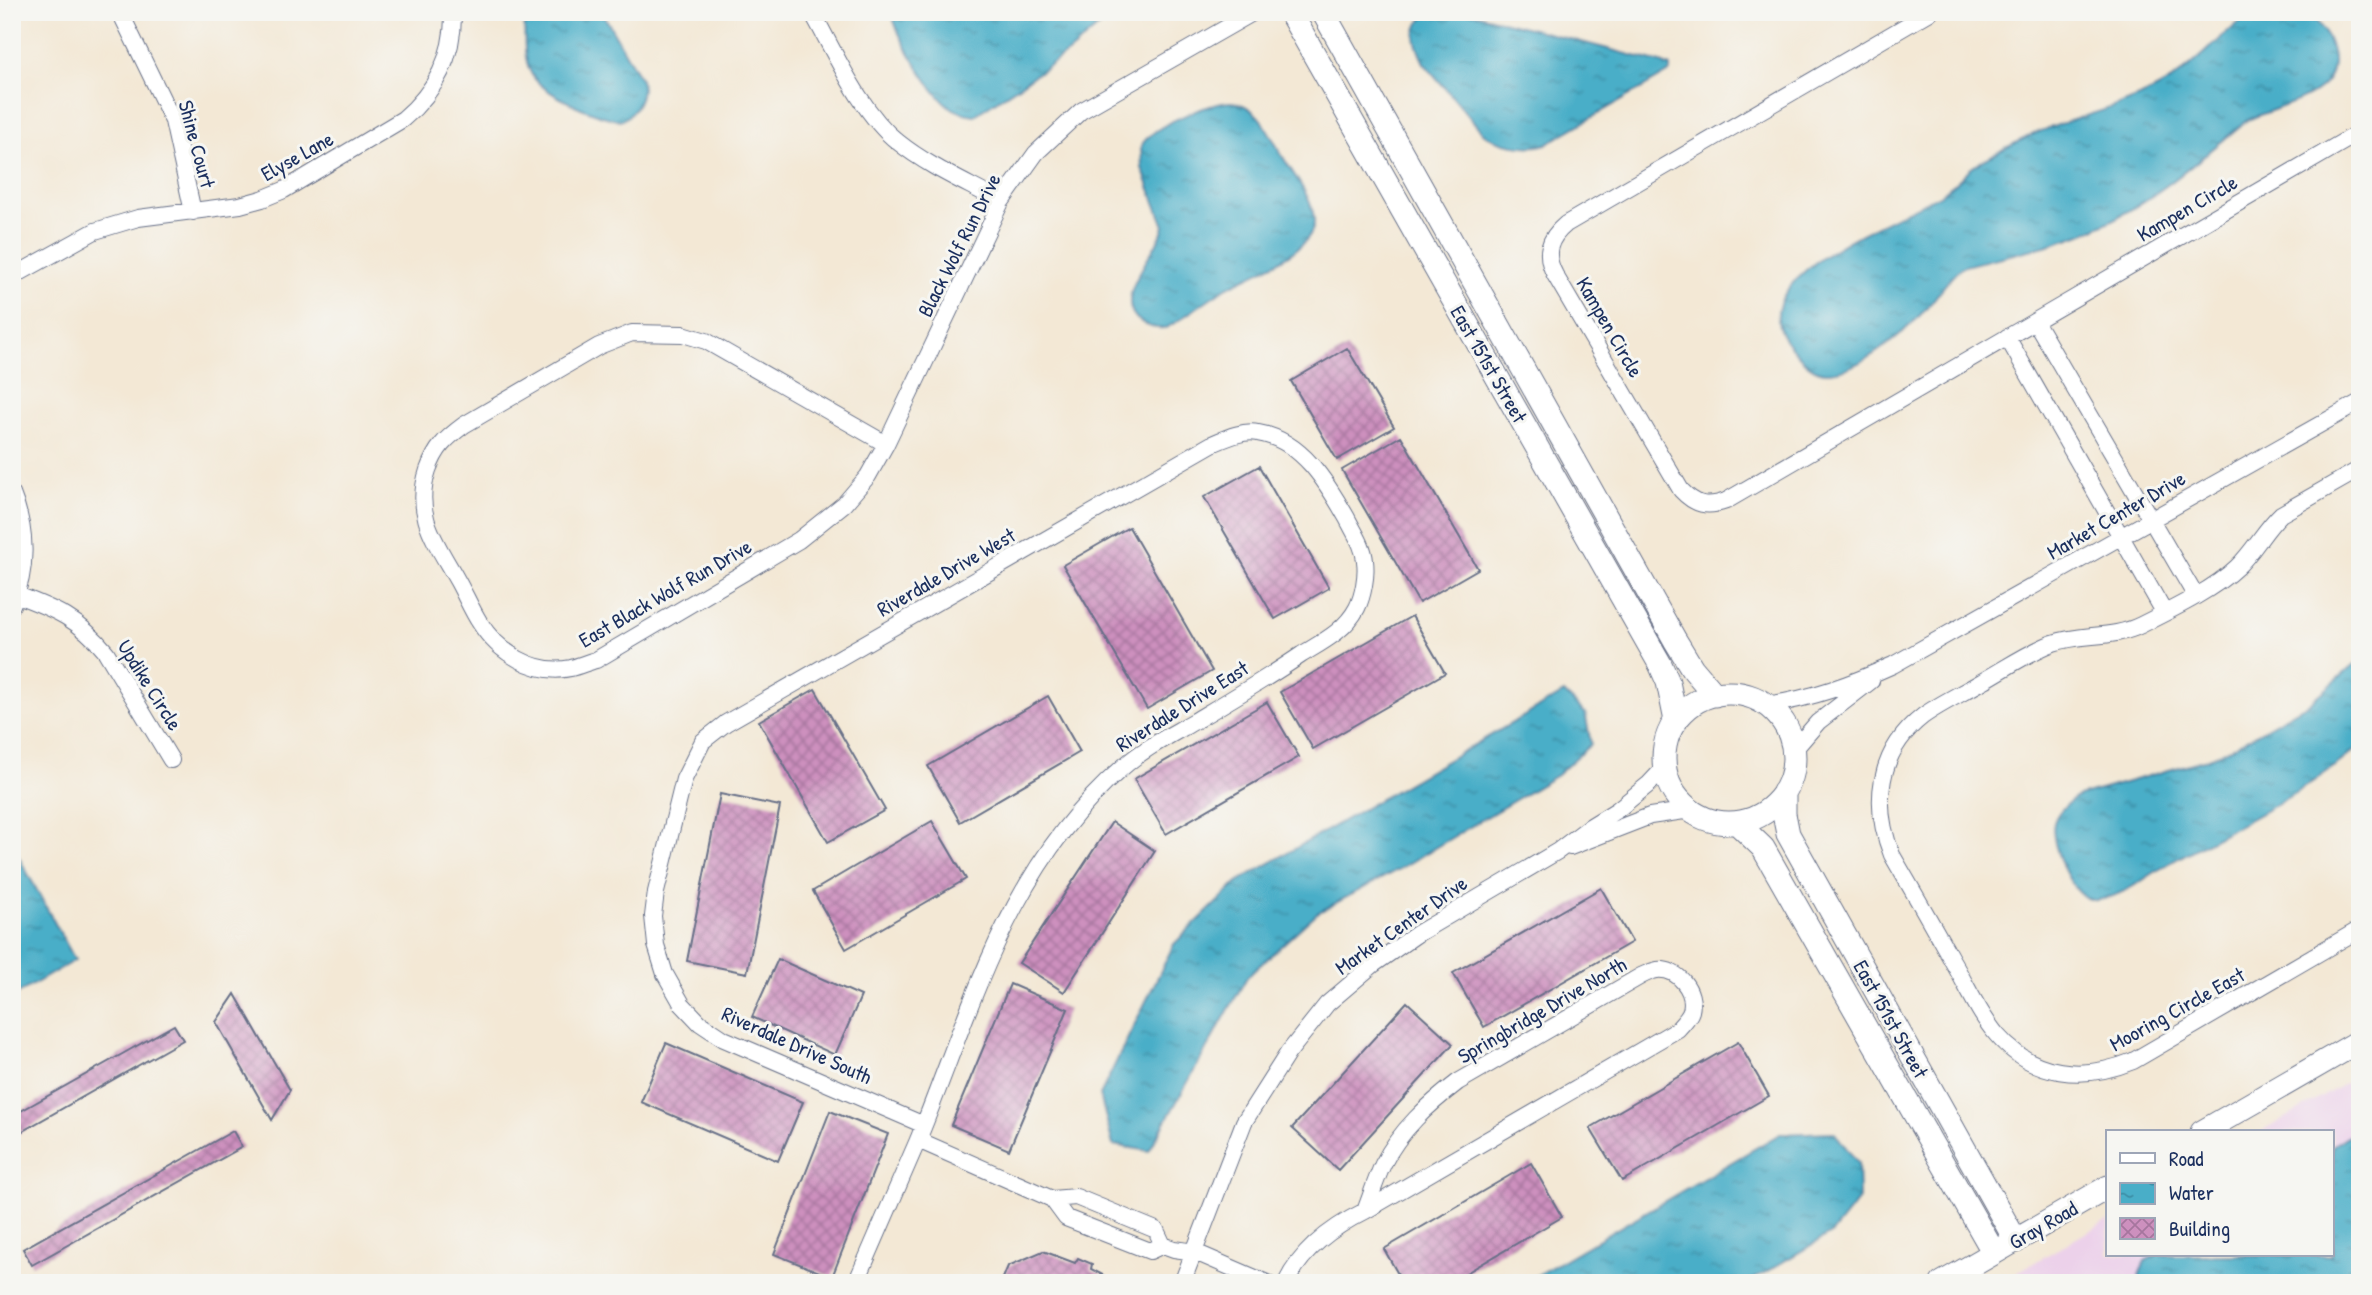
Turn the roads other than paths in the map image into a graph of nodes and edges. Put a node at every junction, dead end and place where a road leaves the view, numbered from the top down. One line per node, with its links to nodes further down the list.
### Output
1 (120, 12): 10 (street, Shine Court)
2 (453, 12): 10 (street, Elyse Lane)
3 (812, 12): 9 (street)
4 (1254, 12): 9 (street, Black Wolf Run Drive)
5 (1290, 12): 27 (street, East 151st Street)
6 (1323, 12): 25 (street, East 151st Street)
7 (1930, 12): 13 (street, Kampen Circle)
8 (2360, 132): 12 (street, Kampen Circle)
9 (1001, 202): 15 (street, Black Wolf Run Drive)
10 (193, 212): 11 (street, Elyse Lane)
11 (12, 277)
12 (2035, 321): 13 (street, Kampen Circle); 19 (street)
13 (2007, 337): 20 (street)
14 (2360, 401): 19 (street, Market Center Drive)
15 (886, 444): 15 (street, East Black Wolf Run Drive)
16 (1212, 444): 28 (street, Riverdale Drive West); 39 (street, Riverdale Drive East)
17 (2360, 469): 21 (street, Mooring Circle East)
18 (12, 494): 22 (street)
19 (2151, 519): 20 (street, Market Center Drive); 21 (street)
20 (2121, 537): 23 (street); 24 (street, Market Center Drive)
21 (2195, 595): 23 (street, Mooring Circle East)
22 (15, 600): 30 (street, Updike Circle)
23 (2164, 612): 36 (street, Mooring Circle East)
24 (1893, 665): 26 (street, Market Center Drive); 29 (street, Market Center Drive)
25 (1715, 695): 26 (street); 27 (street)
26 (1766, 705): 29 (street)
27 (1676, 721): 31 (street)
28 (702, 741): 39 (street, Riverdale Drive South)
29 (1793, 751): 32 (street)
30 (171, 760)
31 (1665, 767): 33 (street); 35 (street, Market Center Drive)
32 (1784, 792): 34 (street); 43 (street, East 151st Street)
33 (1690, 810): 34 (street); 35 (street, Market Center Drive)
34 (1737, 822): 46 (street, East 151st Street)
35 (1558, 851): 45 (street, Market Center Drive)
36 (2360, 929)
37 (2360, 1041): 38 (street)
38 (2205, 1130)
39 (921, 1133): 41 (street, Riverdale Drive South); 47 (street, Riverdale Drive East)
40 (2106, 1188): 43 (street, Gray Road)
41 (1052, 1199): 44 (street, Riverdale Drive South); 44 (street, Riverdale Drive South)
42 (1365, 1211): 42 (street, Springbridge Drive North); 50 (street, Springbridge Drive North)
43 (2016, 1241): 46 (street, Gray Road)
44 (1163, 1245): 45 (street, Riverdale Drive South)
45 (1195, 1252): 48 (street, Market Center Drive); 49 (street, Riverdale Drive South)
46 (1994, 1253): 51 (street, Gray Road)
47 (856, 1283)
48 (1182, 1283)
49 (1267, 1283)
50 (1286, 1283)
51 (1942, 1283)

